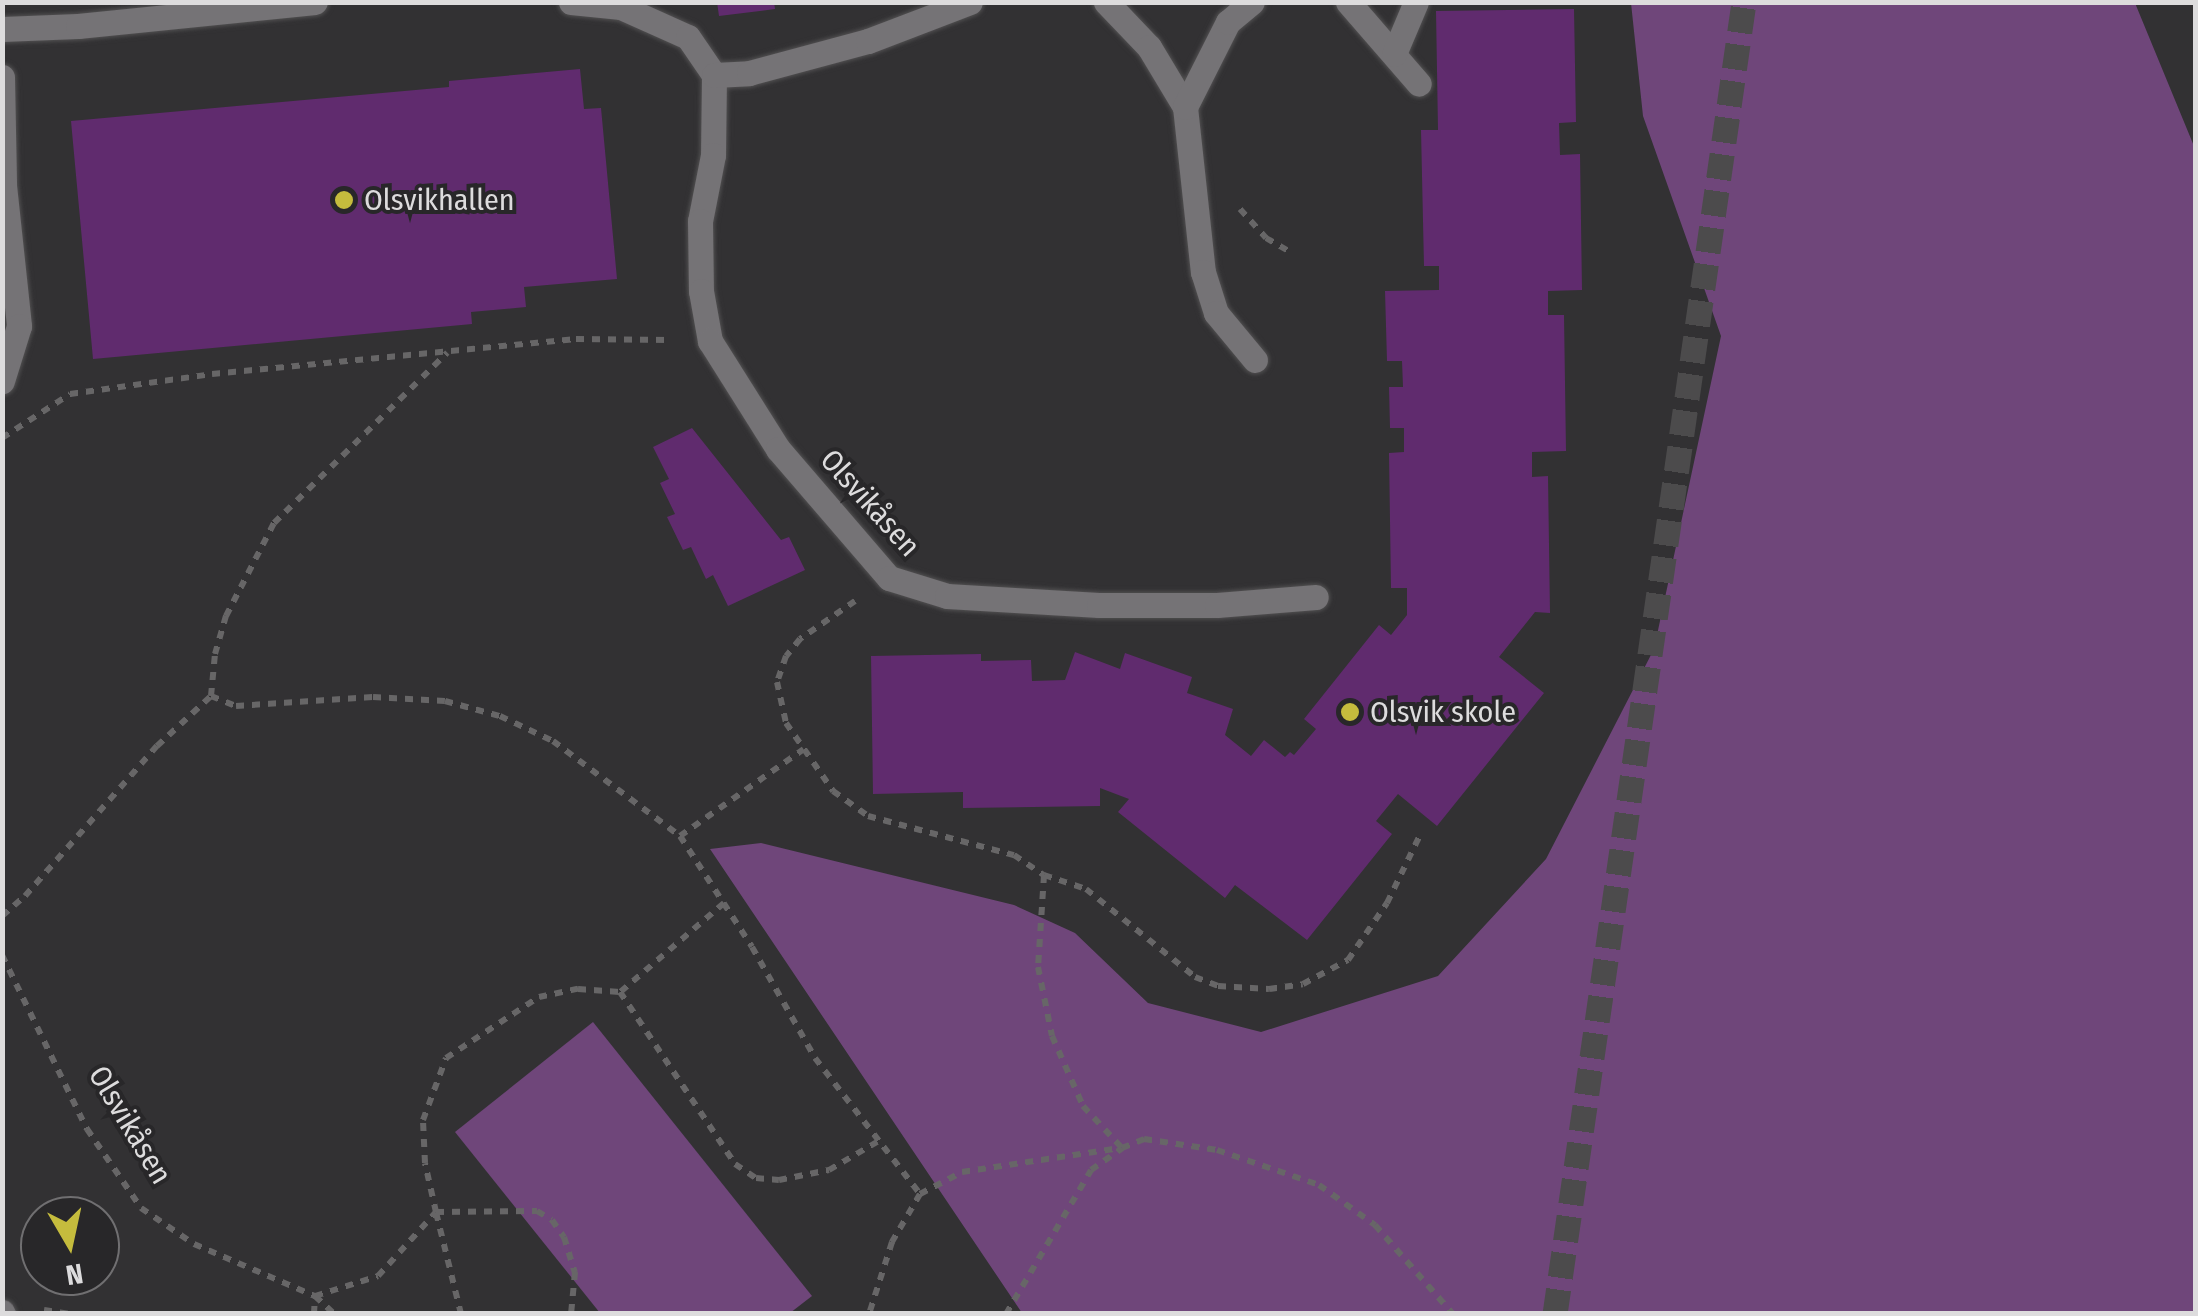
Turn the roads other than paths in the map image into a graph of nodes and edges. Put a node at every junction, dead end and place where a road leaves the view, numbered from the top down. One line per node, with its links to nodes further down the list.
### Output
1 (314, 2): 8 (lane)
2 (571, 2): 10 (lane)
3 (970, 2): 10 (lane)
4 (1106, 2): 13 (lane)
5 (1252, 2): 13 (lane)
6 (1348, 2): 9 (lane)
7 (1416, 2): 9 (lane)
8 (2, 29)
9 (1394, 54): 12 (lane)
10 (714, 75): 16 (lane, Olsvikåsen)
11 (2, 77): 15 (lane)
12 (1419, 84)
13 (1185, 107): 14 (lane)
14 (1255, 360)
15 (2, 382)
16 (1316, 597)

